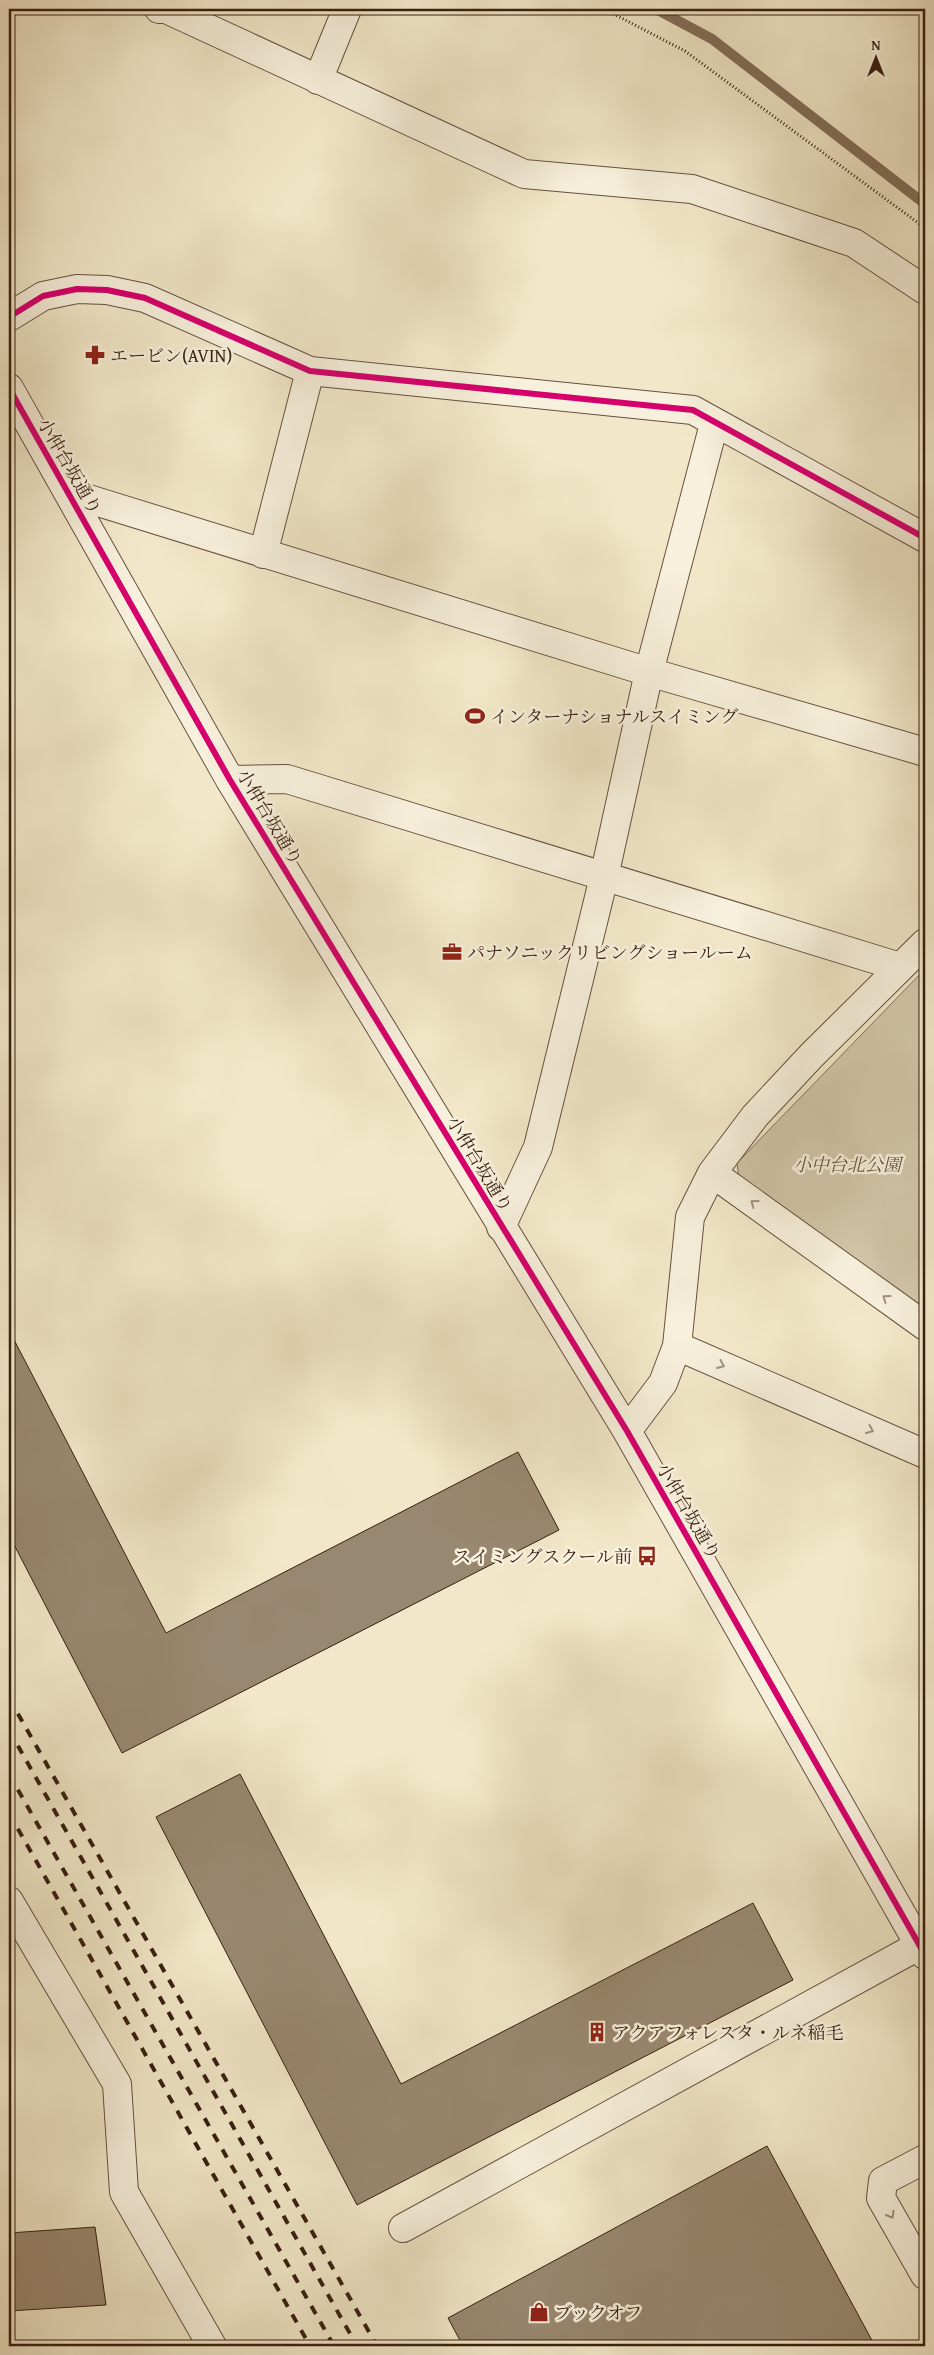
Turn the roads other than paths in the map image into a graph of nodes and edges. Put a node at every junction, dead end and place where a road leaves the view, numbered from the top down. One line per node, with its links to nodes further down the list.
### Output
1 (159, 9): 3 (street)
2 (347, 9): 3 (street)
3 (318, 80): 4 (street)
4 (925, 290)
5 (9, 317): 6 (street)
6 (310, 371): 8 (street); 11 (street)
7 (9, 388): 9 (street, 小仲台坂通り)
8 (714, 424): 10 (street); 12 (street)
9 (69, 494): 11 (street); 14 (street, 小仲台坂通り)
10 (925, 538)
11 (263, 554): 12 (street)
12 (650, 672): 13 (street); 15 (street)
13 (925, 752)
14 (230, 780): 15 (street); 19 (street, 小仲台坂通り)
15 (604, 877): 17 (street); 19 (street)
16 (925, 943): 17 (street)
17 (900, 967): 18 (street)
18 (712, 1173): 20 (street, one-way to 18); 21 (street)
19 (501, 1227): 22 (street, 小仲台坂通り)
20 (925, 1326)
21 (677, 1346): 22 (street); 23 (street, one-way to 23)
22 (626, 1431): 25 (street, 小仲台坂通り)
23 (925, 1454)
24 (9, 1901): 29 (street)
25 (923, 1950): 27 (street)
26 (925, 2159): 28 (street, one-way to 28)
27 (403, 2228)
28 (925, 2275)
29 (212, 2346)

